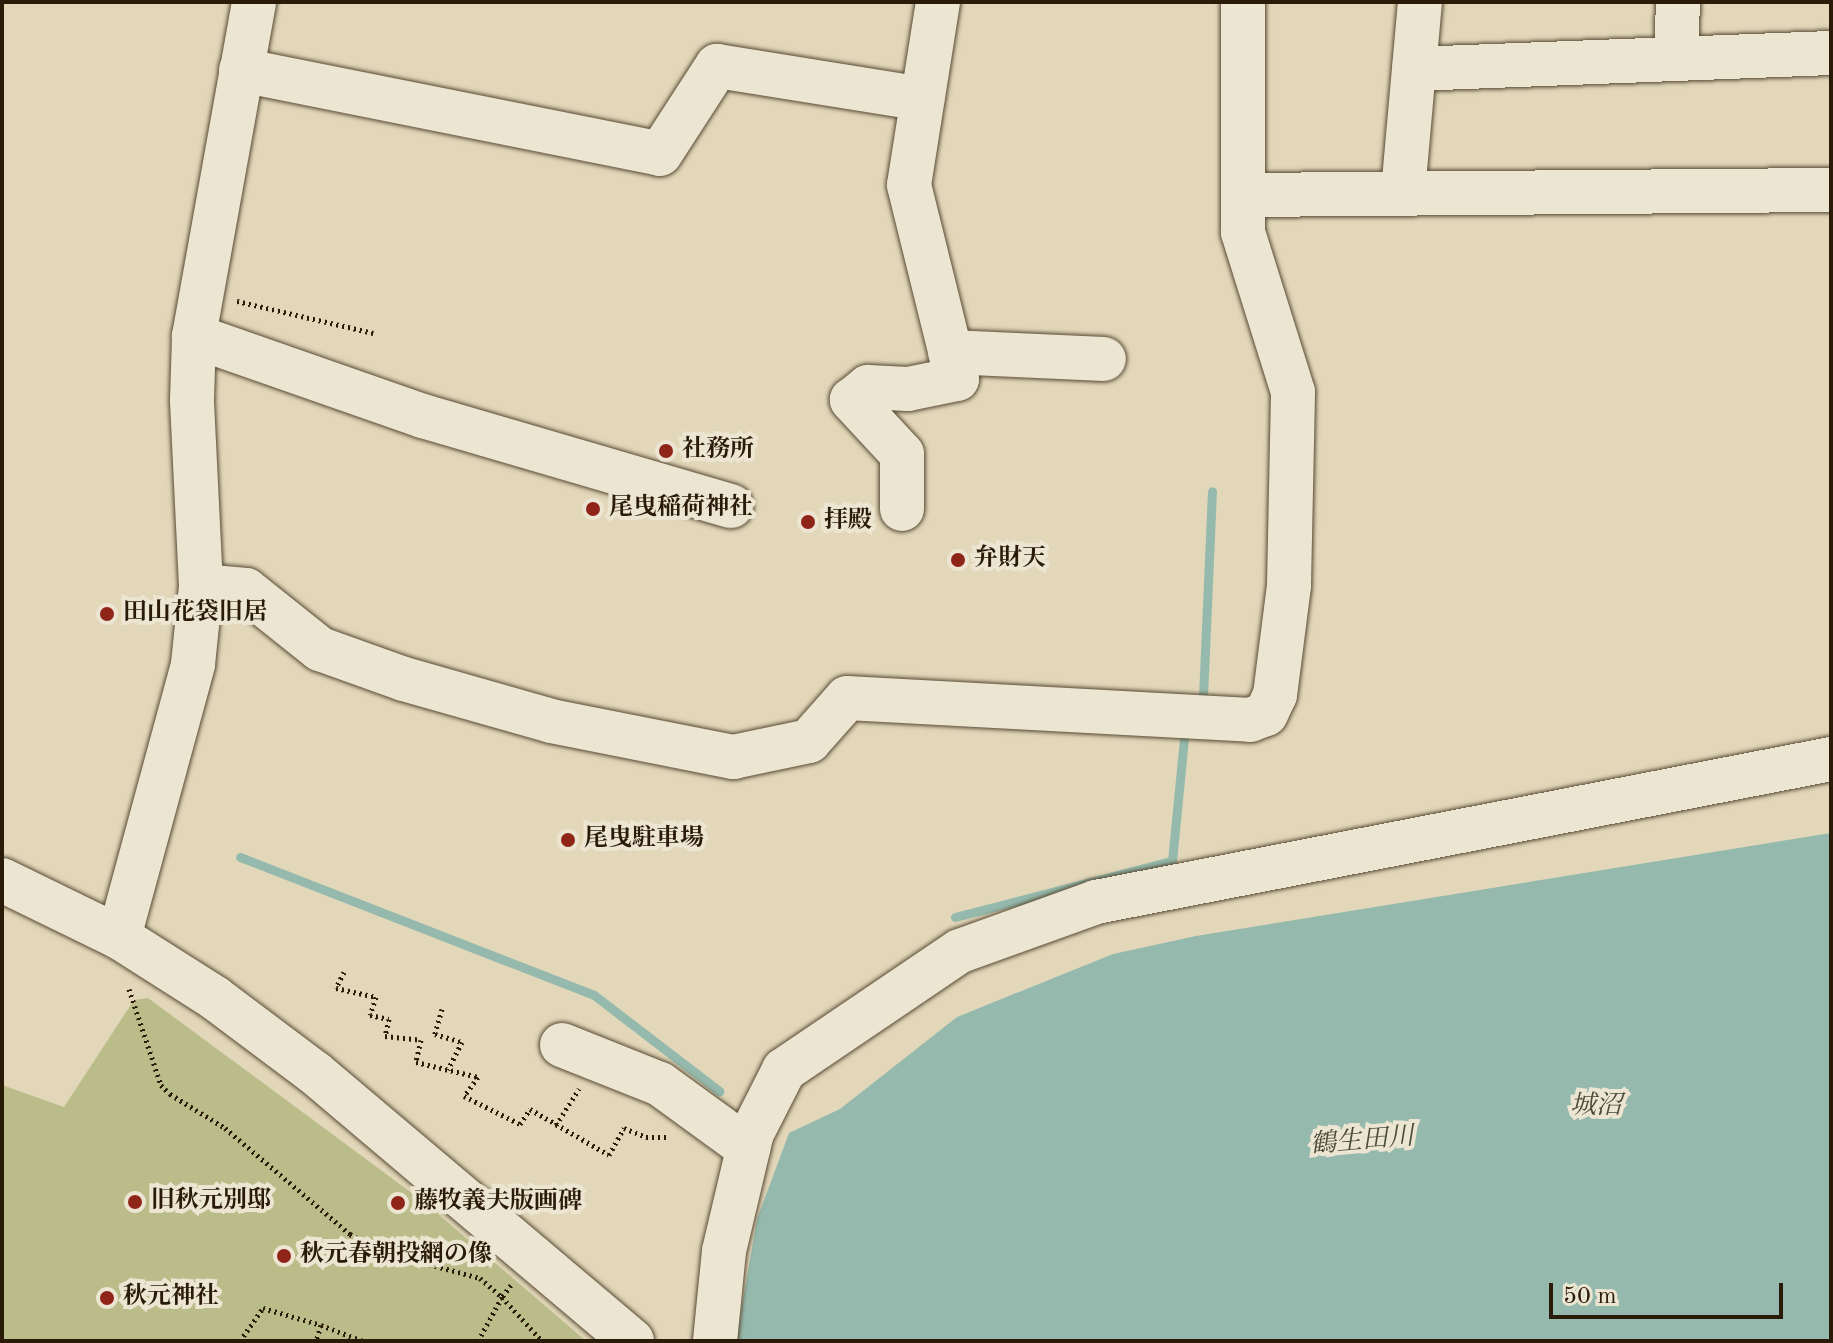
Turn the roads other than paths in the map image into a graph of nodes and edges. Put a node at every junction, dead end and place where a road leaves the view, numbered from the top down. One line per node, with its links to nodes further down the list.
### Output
1 (254, 2): 9 (street)
2 (938, 2): 10 (street)
3 (1243, 2): 13 (street)
4 (1420, 2): 8 (street)
5 (1678, 2): 7 (street)
6 (1831, 53): 7 (street)
7 (1676, 59): 8 (street)
8 (1414, 69): 12 (street)
9 (241, 70): 10 (street); 14 (street)
10 (922, 99): 16 (street)
11 (1831, 190): 12 (street)
12 (1403, 192): 13 (street)
13 (1243, 195): 19 (street)
14 (194, 336): 17 (street); 19 (street)
15 (1104, 359): 16 (street)
16 (954, 366): 18 (street)
17 (731, 506)
18 (902, 509)
19 (201, 586): 22 (street)
20 (1831, 759): 24 (street)
21 (2, 880): 22 (street)
22 (125, 941): 25 (street)
23 (562, 1045): 24 (street)
24 (748, 1148): 26 (street)
25 (632, 1341)
26 (715, 1341)

